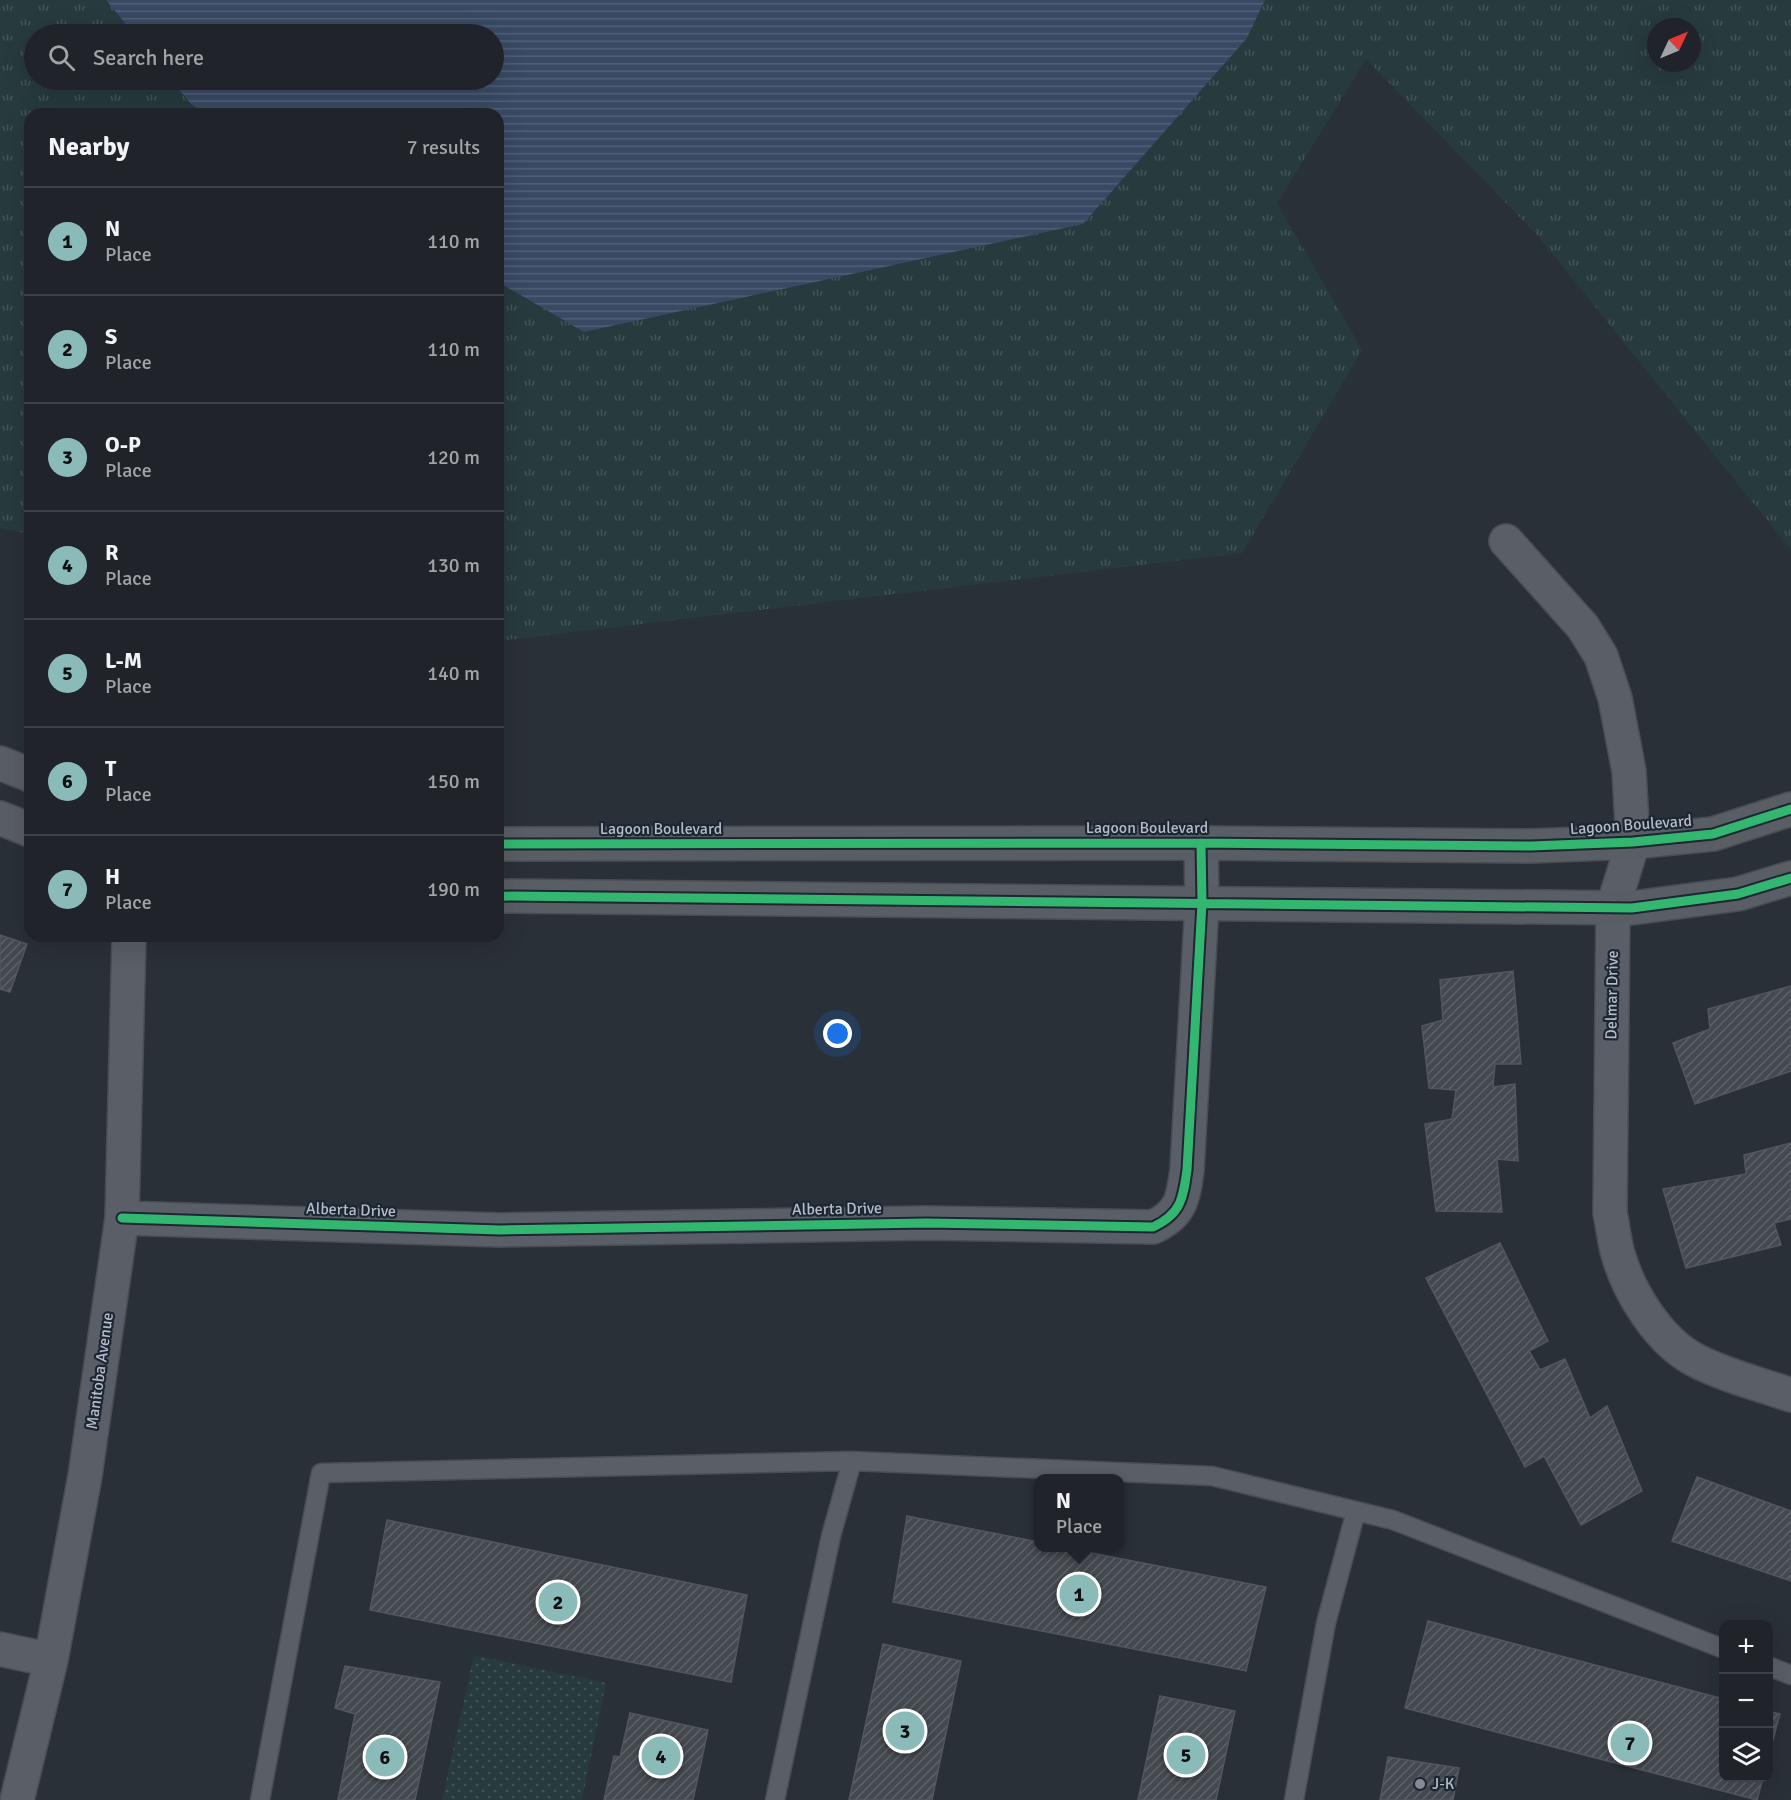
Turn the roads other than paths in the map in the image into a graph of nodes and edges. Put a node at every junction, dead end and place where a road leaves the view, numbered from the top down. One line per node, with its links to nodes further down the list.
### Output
1 (1506, 541): 7 (street, Delmar Drive)
2 (0, 763): 3 (street)
3 (24, 773)
4 (1791, 809): 7 (street, Lagoon Boulevard)
5 (0, 818): 6 (street)
6 (24, 828)
7 (1633, 842): 8 (street, Lagoon Boulevard); 13 (street, Delmar Drive)
8 (1201, 843): 9 (street, Lagoon Boulevard); 12 (street, Alberta Drive)
9 (504, 844)
10 (1791, 878): 13 (street)
11 (504, 896): 12 (street)
12 (1202, 903): 13 (street); 15 (street, Alberta Drive)
13 (1613, 908): 16 (street, Delmar Drive)
14 (129, 942): 15 (street, Manitoba Avenue)
15 (122, 1218): 21 (street, Manitoba Avenue)
16 (1785, 1383)
17 (852, 1461): 18 (lane); 25 (lane); 26 (lane)
18 (1356, 1512): 19 (lane); 27 (lane)
19 (1719, 1647)
20 (0, 1649): 21 (street)
21 (51, 1660): 24 (street, Manitoba Avenue)
22 (1773, 1668): 23 (lane)
23 (1791, 1675)
24 (17, 1800)
25 (260, 1800)
26 (775, 1800)
27 (1294, 1800)

